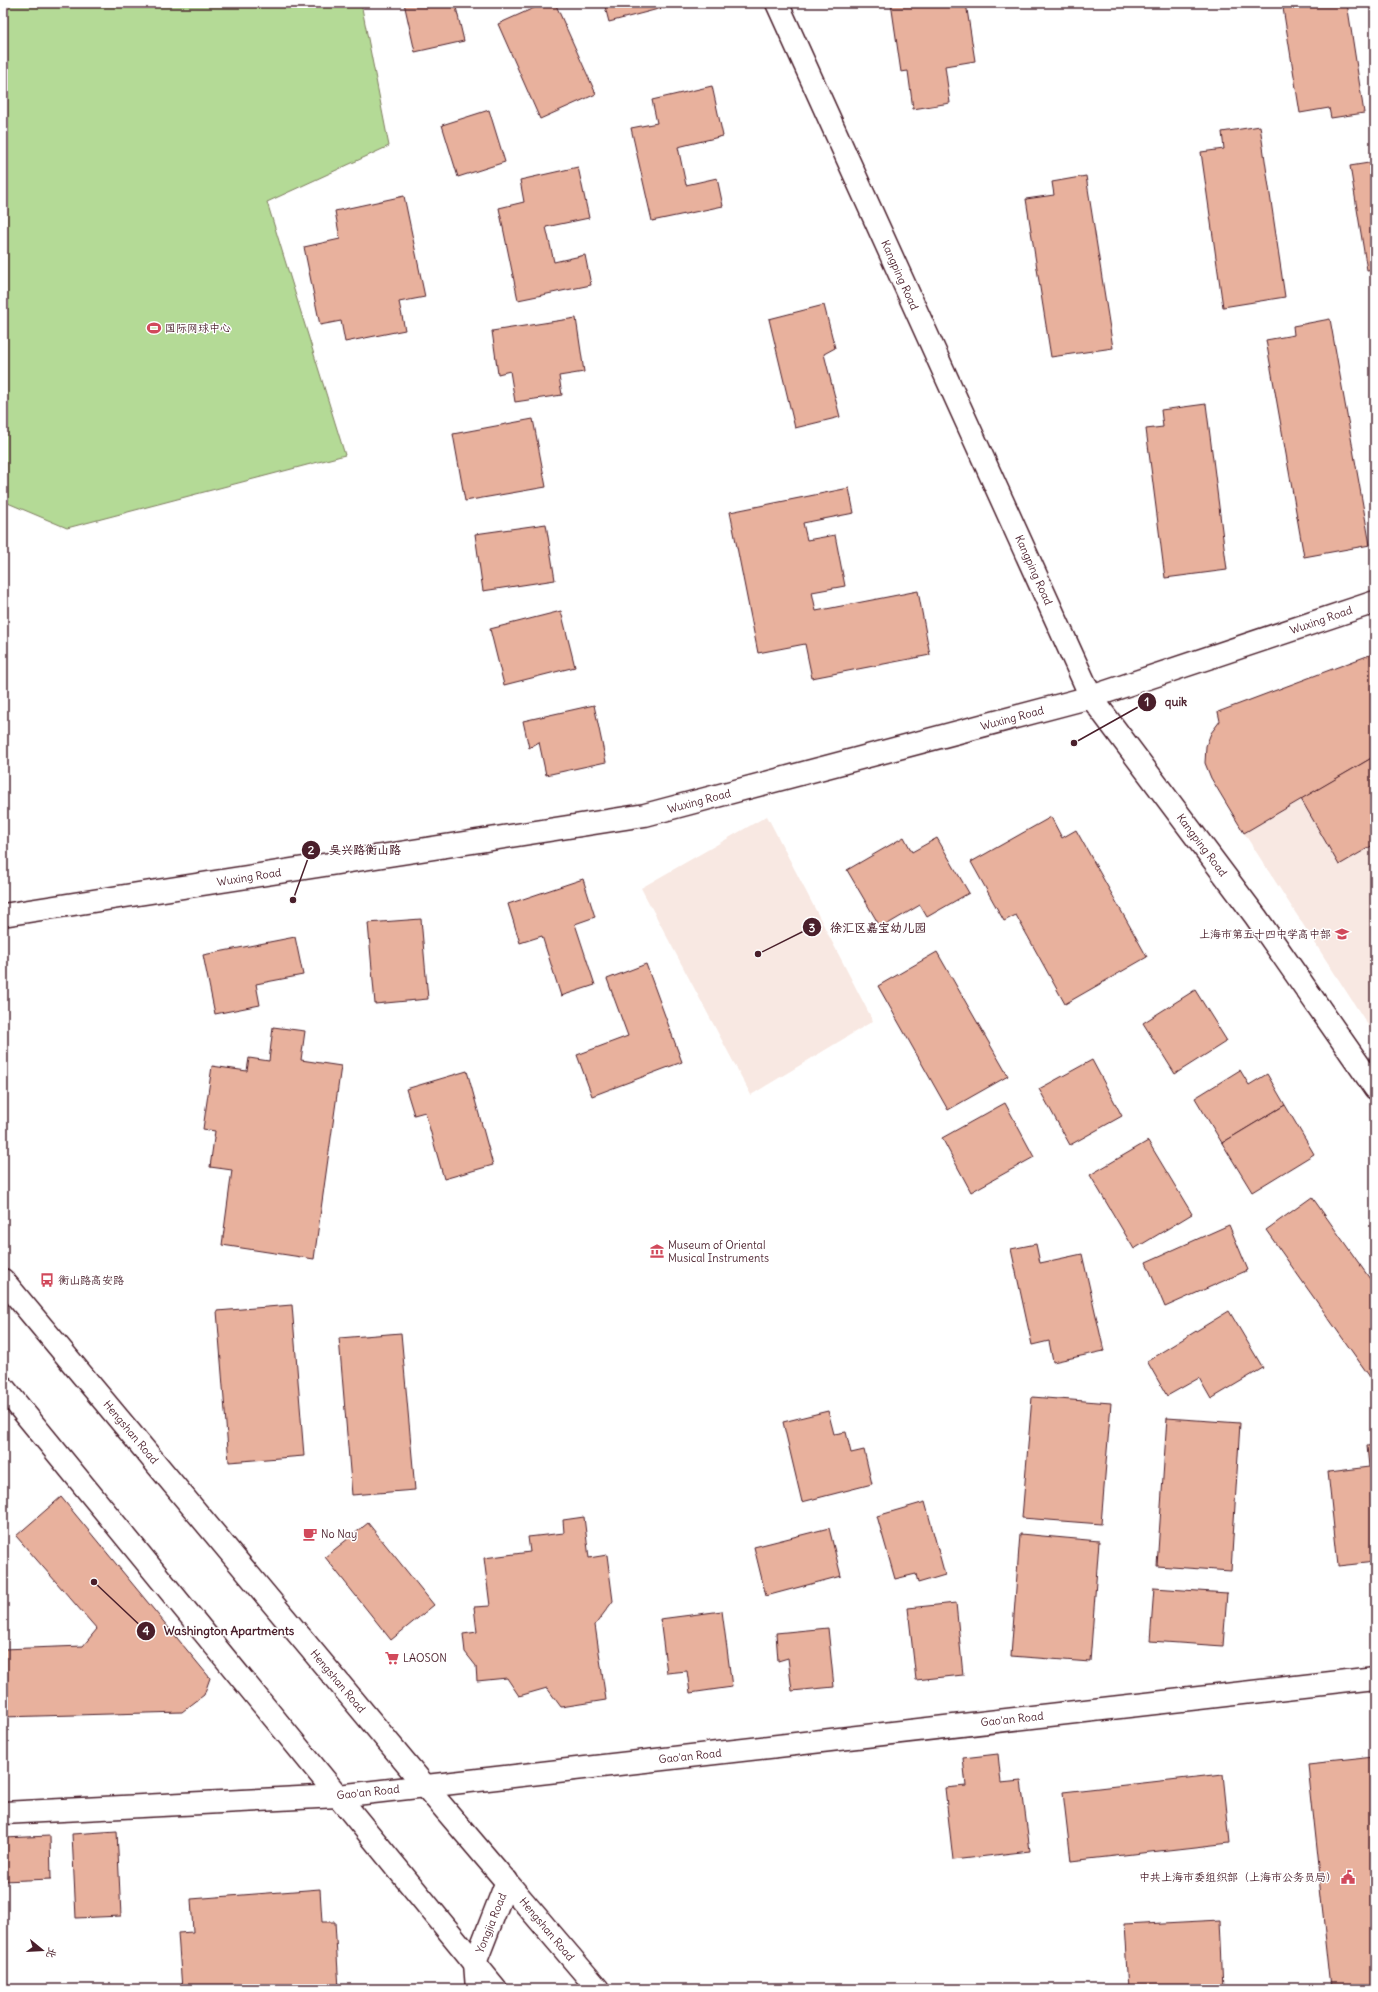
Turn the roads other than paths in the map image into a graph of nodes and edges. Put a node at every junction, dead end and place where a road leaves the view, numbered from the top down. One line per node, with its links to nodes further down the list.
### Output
1 (777, 3): 3 (street, Kangping Road)
2 (1375, 602): 3 (street, Wuxing Road)
3 (1091, 697): 4 (street, Wuxing Road); 5 (street, Kangping Road)
4 (3, 915)
5 (1375, 1088)
6 (3, 1280): 9 (street, Hengshan Road)
7 (3, 1387): 10 (street)
8 (1375, 1678): 9 (street, Gao'an Road)
9 (425, 1786): 10 (street, Gao'an Road); 12 (street, Hengshan Road)
10 (338, 1796): 11 (street, Gao'an Road); 13 (street)
11 (3, 1813)
12 (508, 1882): 13 (street, Yongjia Road); 16 (street, Hengshan Road)
13 (475, 1963): 14 (street, Yongjia Road); 15 (street)
14 (476, 1989)
15 (496, 1989)
16 (598, 1989)

